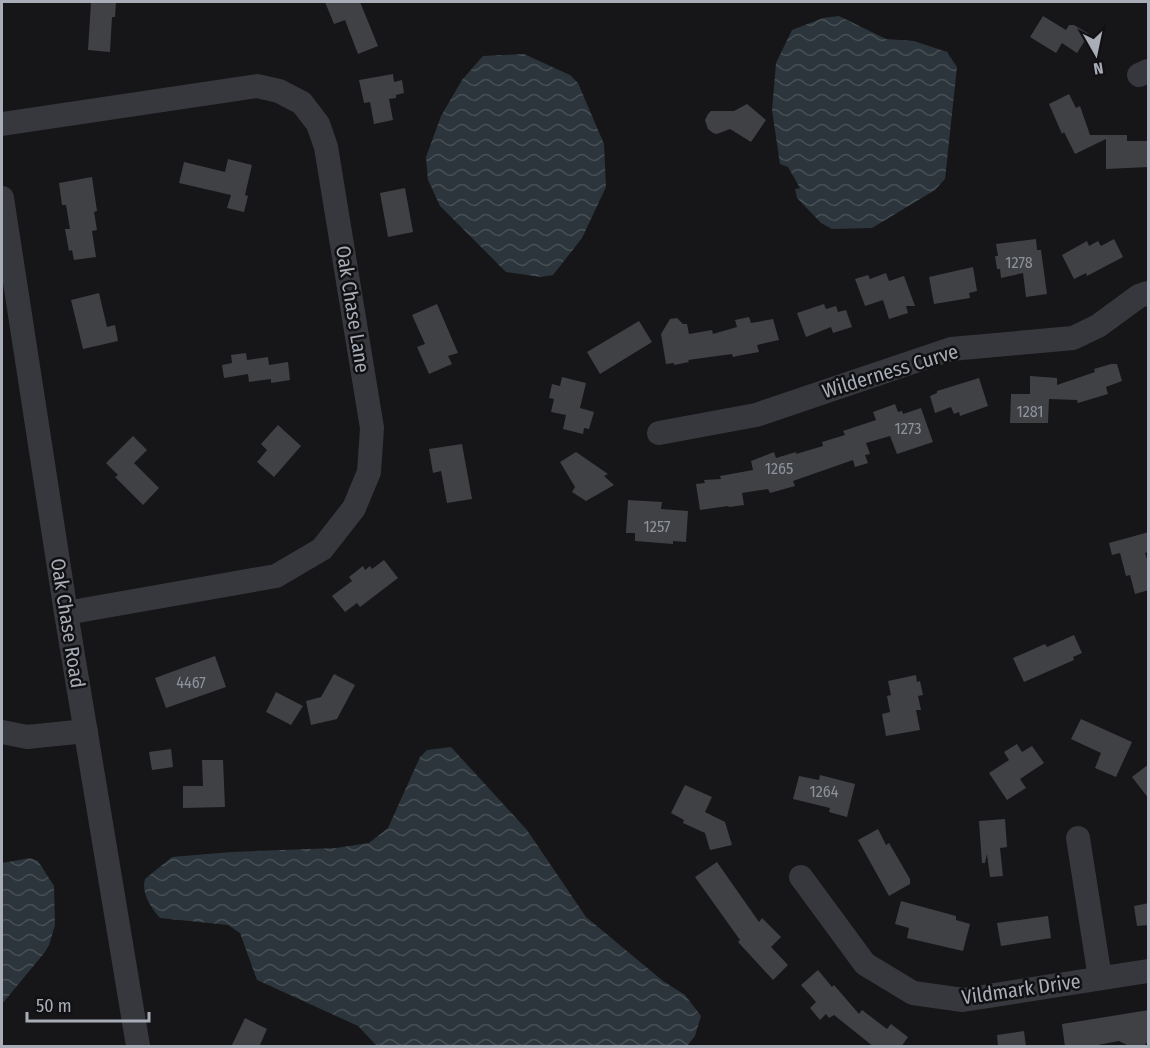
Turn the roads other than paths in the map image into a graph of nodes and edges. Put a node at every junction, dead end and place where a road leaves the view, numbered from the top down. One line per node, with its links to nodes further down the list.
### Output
1 (2, 124): 5 (street, Oak Chase Lane)
2 (2, 198): 5 (street, Oak Chase Road)
3 (1149, 293): 4 (street, Wilderness Curve)
4 (659, 433)
5 (66, 613): 6 (street, Oak Chase Road)
6 (86, 731): 7 (street); 12 (street, Oak Chase Road)
7 (2, 732)
8 (1078, 838): 11 (street)
9 (801, 878): 11 (street, Vildmark Drive)
10 (1149, 970): 11 (street, Vildmark Drive)
11 (1100, 978)
12 (138, 1047)

